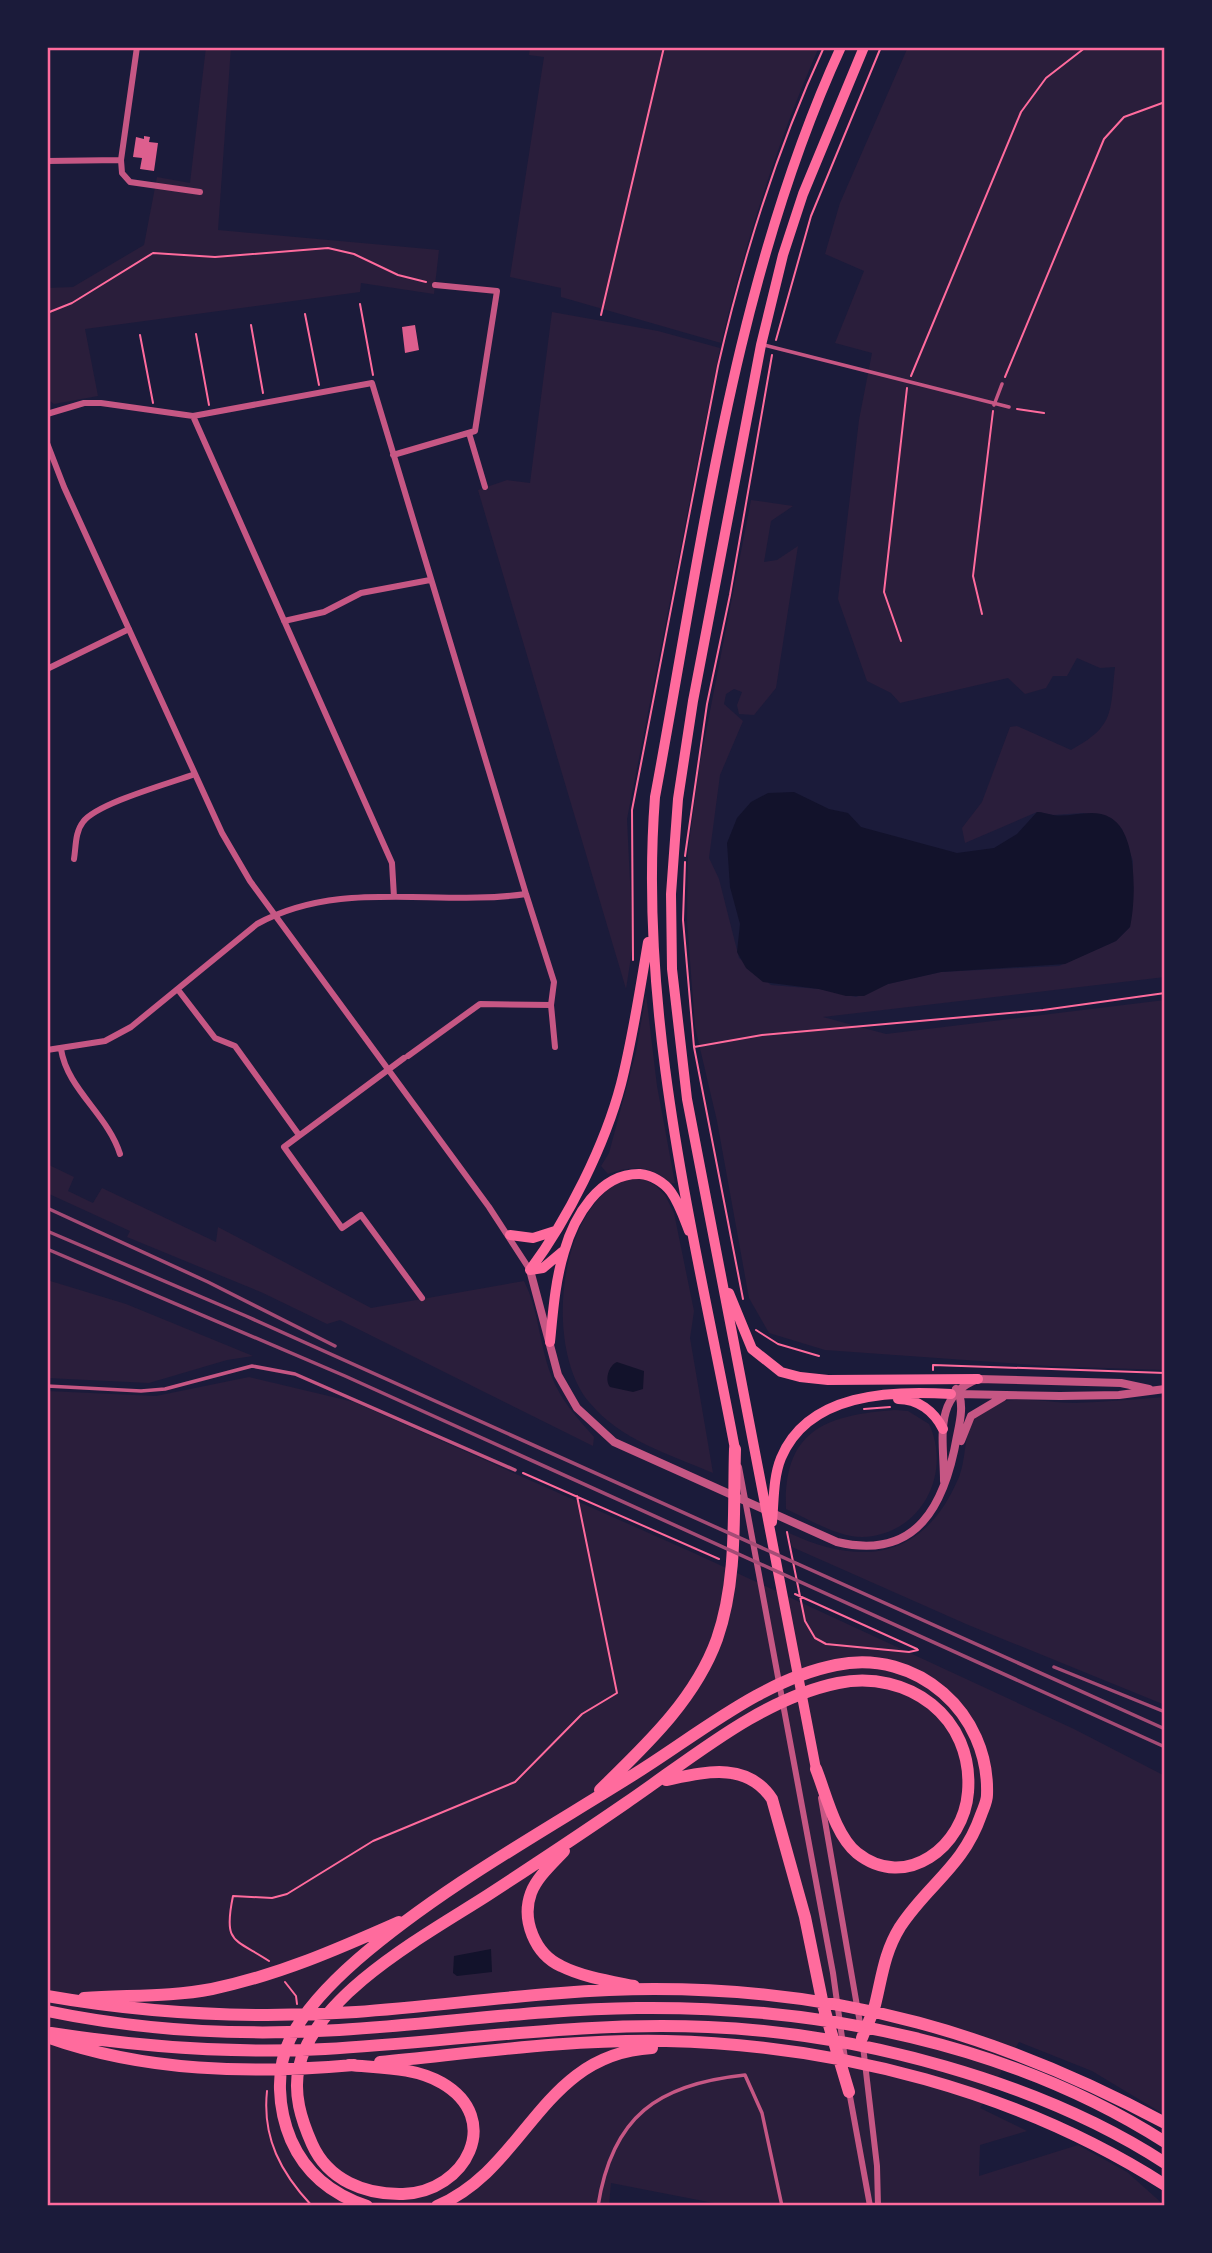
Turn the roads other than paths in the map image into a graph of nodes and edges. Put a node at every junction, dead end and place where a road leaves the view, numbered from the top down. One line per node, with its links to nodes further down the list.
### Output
1 (137, 47): 4 (street)
2 (841, 47): 27 (main road)
3 (864, 47): 8 (main road)
4 (121, 160): 5 (street); 6 (street)
5 (47, 161)
6 (200, 192)
7 (435, 285): 14 (street)
8 (761, 345): 10 (lane); 40 (main road)
9 (1002, 384): 10 (lane)
10 (994, 405): 11 (lane)
11 (1009, 407)
12 (47, 414): 13 (street)
13 (193, 416): 16 (street); 19 (street)
14 (469, 433): 16 (street); 17 (street)
15 (47, 443): 20 (street)
16 (393, 455): 18 (street)
17 (485, 486)
18 (430, 580): 19 (street); 24 (street)
19 (284, 621): 25 (street)
20 (129, 629): 21 (street); 22 (street)
21 (47, 669)
22 (195, 774): 23 (street); 26 (street)
23 (74, 859)
24 (526, 894): 25 (street); 29 (street)
25 (394, 897): 26 (street)
26 (275, 915): 28 (street); 33 (street)
27 (652, 923): 36 (main road); 38 (main road)
28 (179, 990): 31 (street); 34 (street)
29 (551, 1005): 30 (street); 33 (street)
30 (555, 1047)
31 (61, 1049): 32 (street); 35 (street)
32 (47, 1050)
33 (388, 1070): 34 (street); 37 (street)
34 (299, 1135): 42 (street)
35 (120, 1154)
36 (555, 1231): 37 (main road); 41 (main road)
37 (510, 1235): 41 (street)
38 (695, 1244): 39 (main road); 53 (main road)
39 (564, 1250): 41 (main road); 43 (main road)
40 (718, 1263): 44 (main road); 57 (main road)
41 (530, 1270): 43 (street)
42 (422, 1298)
43 (550, 1342): 56 (street)
44 (935, 1378): 45 (main road); 49 (main road)
45 (978, 1379): 47 (street); 49 (street)
46 (47, 1386): 55 (lane)
47 (1149, 1389): 48 (street); 50 (street)
48 (1165, 1389)
49 (956, 1393): 50 (street); 51 (main road); 52 (street); 54 (street)
50 (1006, 1395): 54 (street)
51 (856, 1405): 52 (main road); 57 (main road)
52 (943, 1429): 56 (street)
53 (735, 1449): 60 (highway); 72 (street)
54 (953, 1463): 56 (street)
55 (515, 1470)
56 (944, 1488)
57 (771, 1537): 58 (main road)
58 (816, 1769): 59 (highway); 69 (street)
59 (659, 1781): 61 (highway); 72 (highway)
60 (582, 1807): 62 (highway); 69 (highway)
61 (581, 1834): 63 (highway); 71 (highway)
62 (422, 1911): 65 (highway); 77 (highway)
63 (651, 1989): 65 (highway); 73 (highway)
64 (47, 1996): 65 (highway)
65 (67, 2000)
66 (47, 2011): 74 (highway)
67 (47, 2032): 75 (highway)
68 (47, 2037): 71 (highway)
69 (862, 2038): 82 (street)
70 (733, 2044): 71 (highway); 76 (highway); 78 (highway)
71 (349, 2065)
72 (849, 2092): 81 (street)
73 (1165, 2123)
74 (1165, 2142)
75 (1165, 2163)
76 (1165, 2185)
77 (367, 2206)
78 (437, 2206)
79 (598, 2206): 80 (lane)
80 (782, 2206)
81 (870, 2206)
82 (878, 2206)

